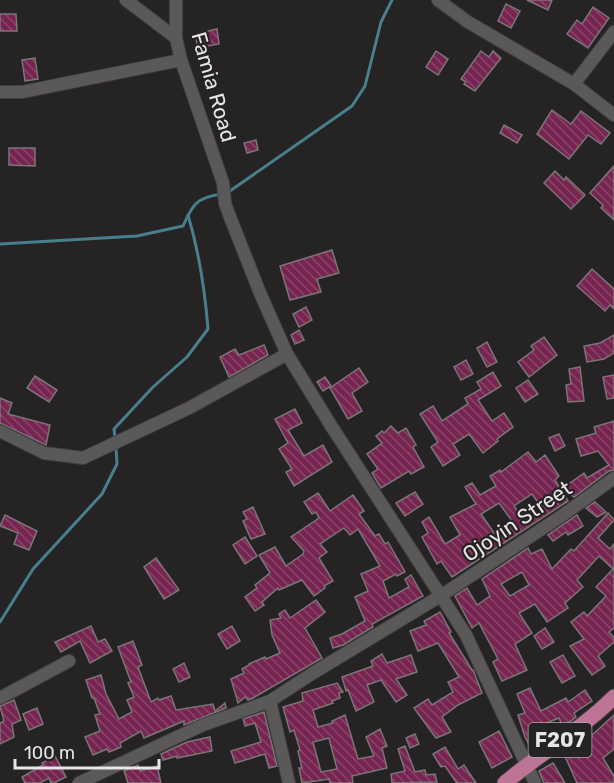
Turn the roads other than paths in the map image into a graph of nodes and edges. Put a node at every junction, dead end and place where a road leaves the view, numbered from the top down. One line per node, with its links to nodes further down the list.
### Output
1 (126, 0): 5 (street)
2 (176, 0): 5 (street, Famia Road)
3 (438, 0): 7 (street)
4 (614, 32): 7 (street)
5 (176, 38): 6 (street, Famia Road)
6 (181, 60): 8 (street); 10 (street, Famia Road)
7 (574, 84): 9 (street)
8 (0, 92)
9 (614, 115)
10 (287, 354): 11 (street); 13 (street, Famia Road)
11 (0, 431)
12 (614, 478): 13 (street, Ojoyin Street)
13 (442, 596): 17 (street, Ojoyin Street); 18 (street, Famia Road)
14 (69, 661): 16 (street)
15 (614, 697): 18 (main road, F207)
16 (0, 698)
17 (270, 701): 19 (street, Ojoyin Street); 20 (street)
18 (527, 763): 21 (main road, F207); 22 (street, Famia Road)
19 (79, 783)
20 (289, 783)
21 (505, 783)
22 (535, 783)

